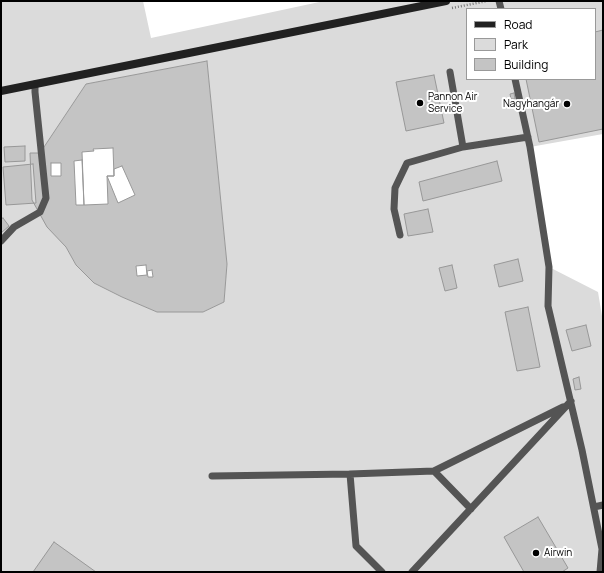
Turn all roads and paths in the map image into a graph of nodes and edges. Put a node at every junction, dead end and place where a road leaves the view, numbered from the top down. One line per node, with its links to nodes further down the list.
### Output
1 (446, 1): 4 (main road)
2 (450, 72): 7 (lane)
3 (516, 80): 6 (lane)
4 (35, 84): 5 (main road); 9 (lane)
5 (1, 91)
6 (528, 137): 7 (lane); 10 (lane)
7 (463, 147): 8 (lane)
8 (400, 235)
9 (1, 241)
10 (569, 403): 11 (lane); 15 (lane); 16 (lane)
11 (434, 471): 12 (lane); 16 (lane)
12 (350, 474): 13 (lane); 17 (lane)
13 (212, 476)
14 (603, 505): 15 (lane)
15 (594, 507): 19 (lane)
16 (470, 509): 18 (lane)
17 (382, 572)
18 (412, 572)
19 (600, 572)

